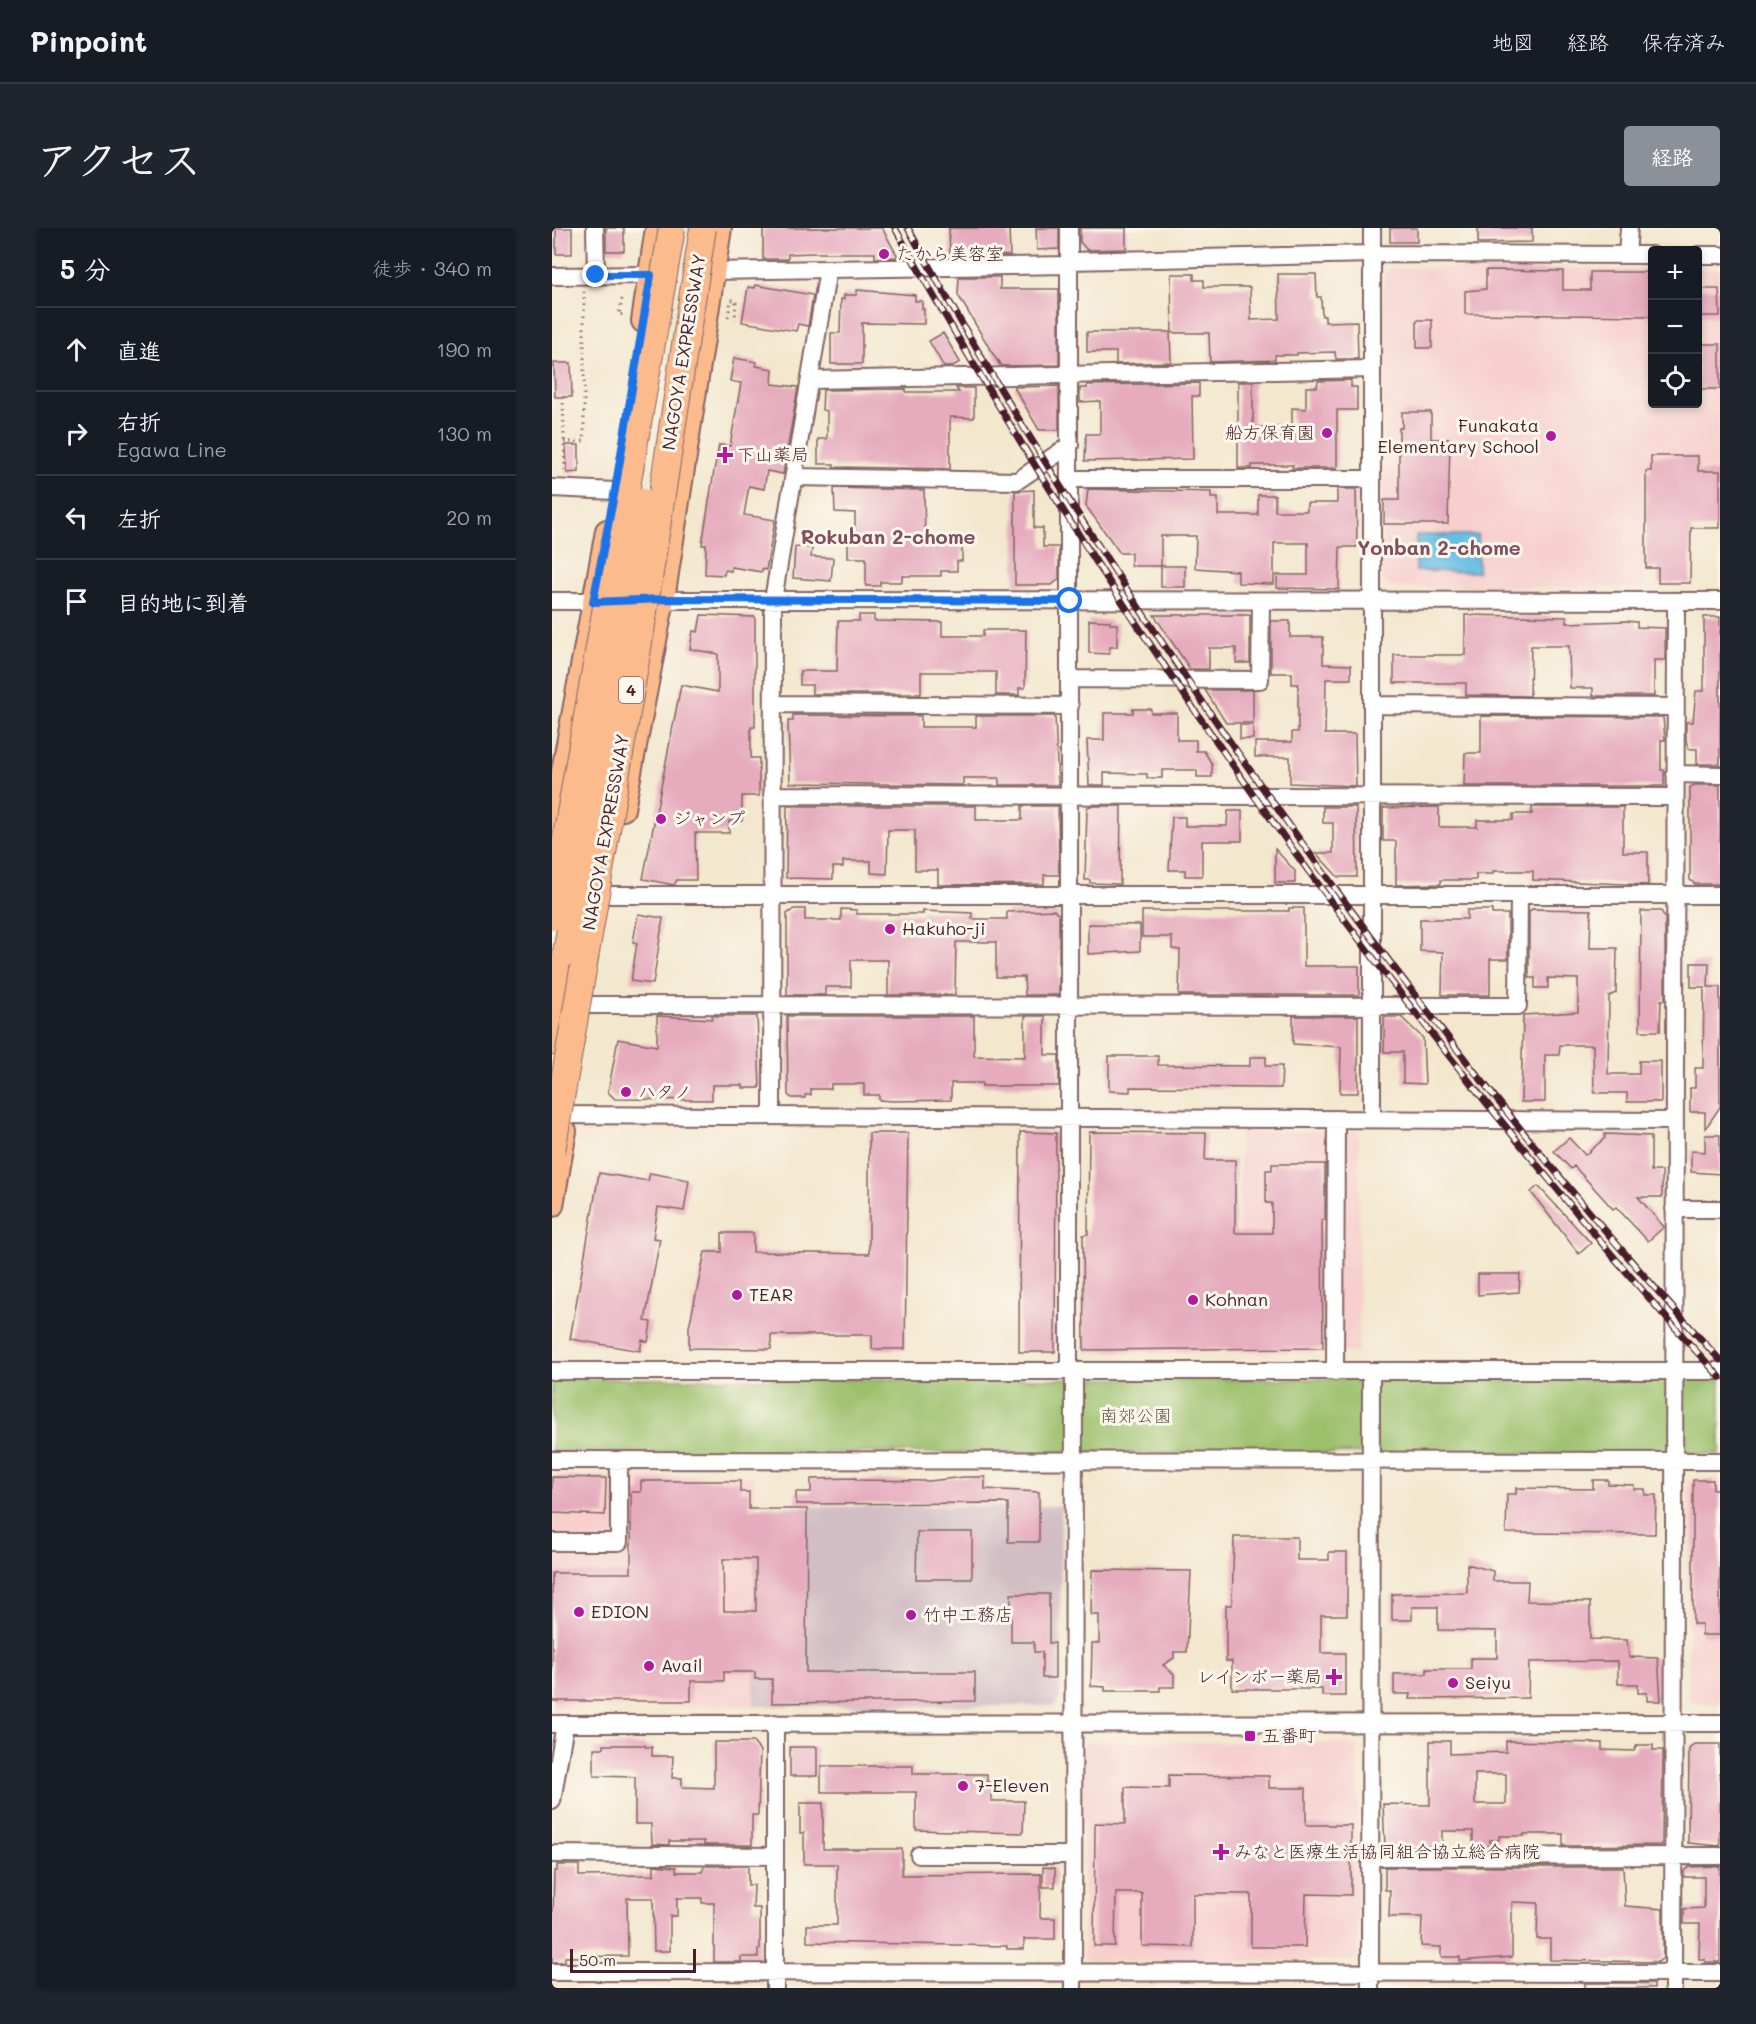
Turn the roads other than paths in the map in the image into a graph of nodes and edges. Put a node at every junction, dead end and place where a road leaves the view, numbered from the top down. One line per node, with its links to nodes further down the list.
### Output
1 (595, 228): 18 (street)
2 (657, 228): 19 (main road)
3 (672, 228): 59 (highway, NAGOYA EXPRESSWAY / 4, bridge)
4 (699, 228): 64 (highway, bridge)
5 (703, 228): 71 (highway, NAGOYA EXPRESSWAY / 4, bridge)
6 (720, 228): 17 (main road)
7 (1069, 228): 15 (street)
8 (1372, 228): 10 (street)
9 (1629, 228): 11 (street)
10 (1372, 254): 11 (street); 15 (street); 21 (street)
11 (1627, 255): 12 (street)
12 (1648, 255)
13 (1702, 255): 14 (street)
14 (1720, 255)
15 (1069, 263): 16 (street); 22 (street)
16 (828, 269): 17 (street); 23 (street)
17 (713, 271): 30 (main road)
18 (590, 275): 19 (street); 20 (street)
19 (651, 275): 29 (main road)
20 (552, 276)
21 (1372, 369): 22 (street); 27 (street)
22 (1070, 374): 23 (street); 24 (street)
23 (810, 380): 25 (street)
24 (1070, 445): 25 (street); 26 (street)
25 (794, 477): 31 (street)
26 (1070, 479): 27 (street); 33 (street)
27 (1372, 479): 35 (street)
28 (558, 488): 29 (street)
29 (615, 490): 38 (main road)
30 (663, 599): 31 (street); 38 (street); 53 (main road)
31 (773, 600): 33 (street); 40 (street)
32 (552, 601): 38 (street)
33 (1070, 601): 34 (street); 39 (street)
34 (1261, 601): 35 (street); 39 (street)
35 (1372, 601): 36 (street); 41 (street)
36 (1676, 601): 37 (street); 43 (street)
37 (1720, 601)
38 (593, 602): 50 (main road)
39 (1070, 679): 42 (street)
40 (773, 704): 42 (street); 47 (street)
41 (1372, 705): 43 (street); 46 (street)
42 (1070, 706): 48 (street)
43 (1675, 707): 44 (street)
44 (1675, 774): 45 (street); 49 (street)
45 (1720, 775)
46 (1372, 794): 48 (street); 49 (street); 58 (street)
47 (772, 795): 48 (street); 51 (street)
48 (1070, 795): 57 (street)
49 (1675, 797): 55 (street)
50 (552, 831)
51 (772, 894): 53 (street); 57 (street); 61 (street)
52 (552, 895): 53 (street)
53 (607, 895): 60 (main road)
54 (1519, 895): 55 (street); 58 (street); 62 (street)
55 (1675, 895): 56 (street); 70 (street)
56 (1720, 895)
57 (1070, 896): 58 (street); 63 (street)
58 (1372, 896): 62 (street)
59 (552, 917)
60 (587, 1005): 61 (street); 65 (main road)
61 (772, 1005): 63 (street); 66 (street)
62 (1372, 1005): 63 (street); 69 (street)
63 (1069, 1006): 67 (street)
64 (552, 1042)
65 (560, 1115): 66 (street); 72 (main road)
66 (772, 1116): 67 (street)
67 (1069, 1118): 68 (street); 76 (street)
68 (1336, 1119): 69 (street); 78 (street)
69 (1372, 1119): 70 (street)
70 (1674, 1121): 73 (street)
71 (552, 1151)
72 (552, 1205)
73 (1674, 1209): 74 (street); 80 (street)
74 (1720, 1209)
75 (552, 1371): 76 (street)
76 (1071, 1371): 78 (street); 83 (street)
77 (1720, 1371): 80 (street)
78 (1335, 1372): 79 (street)
79 (1371, 1372): 80 (street); 84 (street)
80 (1674, 1372): 85 (street)
81 (552, 1460): 82 (street)
82 (620, 1460): 83 (street); 87 (street)
83 (1074, 1461): 84 (street); 89 (street)
84 (1371, 1461): 85 (street); 90 (street)
85 (1674, 1461): 86 (street); 91 (street)
86 (1720, 1461)
87 (552, 1542)
88 (775, 1723): 89 (street); 93 (street); 98 (street)
89 (1073, 1723): 90 (street); 97 (street)
90 (1371, 1723): 91 (street); 101 (street)
91 (1674, 1723): 92 (street); 99 (street)
92 (1720, 1723)
93 (559, 1724): 94 (street)
94 (552, 1801)
95 (552, 1854): 98 (street)
96 (919, 1855): 97 (street)
97 (1073, 1855): 105 (street)
98 (775, 1856): 104 (street)
99 (1674, 1856): 100 (street); 101 (street); 107 (street)
100 (1720, 1856)
101 (1370, 1857): 106 (street)
102 (552, 1972): 104 (street)
103 (1720, 1973): 107 (street)
104 (775, 1980): 105 (street)
105 (1073, 1980): 106 (street)
106 (1370, 1980): 107 (street)
107 (1673, 1981)

